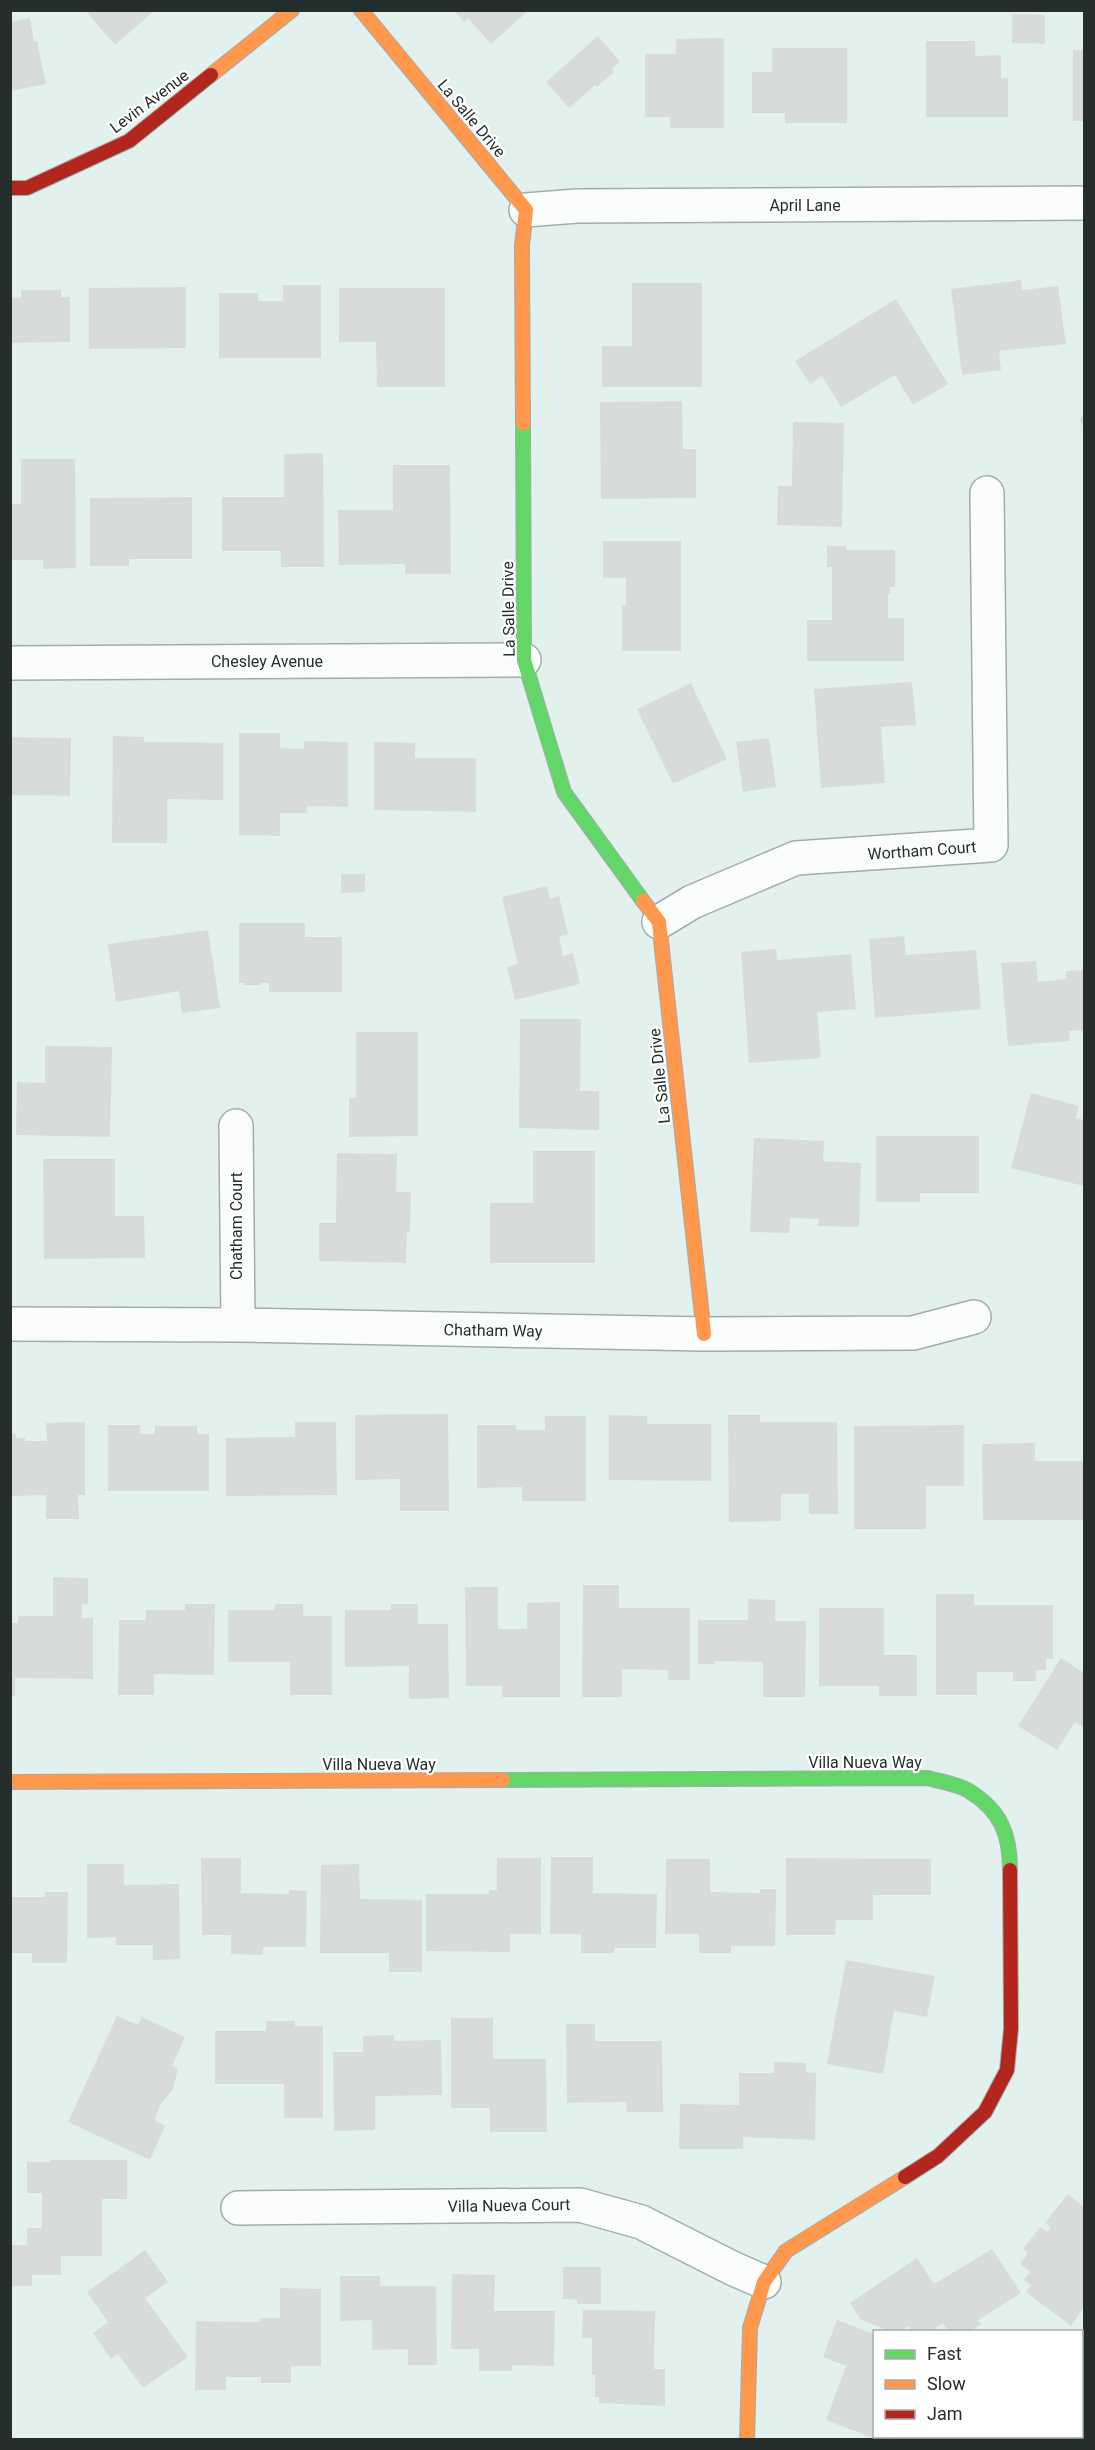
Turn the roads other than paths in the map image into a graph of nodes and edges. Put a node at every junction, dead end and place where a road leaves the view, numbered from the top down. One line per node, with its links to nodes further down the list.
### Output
1 (292, 10): 3 (street, Levin Avenue)
2 (361, 10): 5 (street, La Salle Drive)
3 (10, 188)
4 (1084, 203): 5 (street, April Lane)
5 (526, 210): 7 (street, La Salle Drive)
6 (987, 492): 9 (street, Wortham Court)
7 (524, 660): 8 (street, Chesley Avenue); 9 (street, La Salle Drive)
8 (10, 663)
9 (659, 922): 14 (street, La Salle Drive)
10 (236, 1126): 13 (street, Chatham Court)
11 (975, 1317): 14 (street, Chatham Way)
12 (10, 1324): 13 (street, Chatham Way)
13 (238, 1325): 14 (street, Chatham Way)
14 (704, 1334)
15 (10, 1782): 17 (street, Villa Nueva Way)
16 (238, 2208): 17 (street, Villa Nueva Court)
17 (764, 2282): 18 (street, Villa Nueva Way)
18 (747, 2439)

